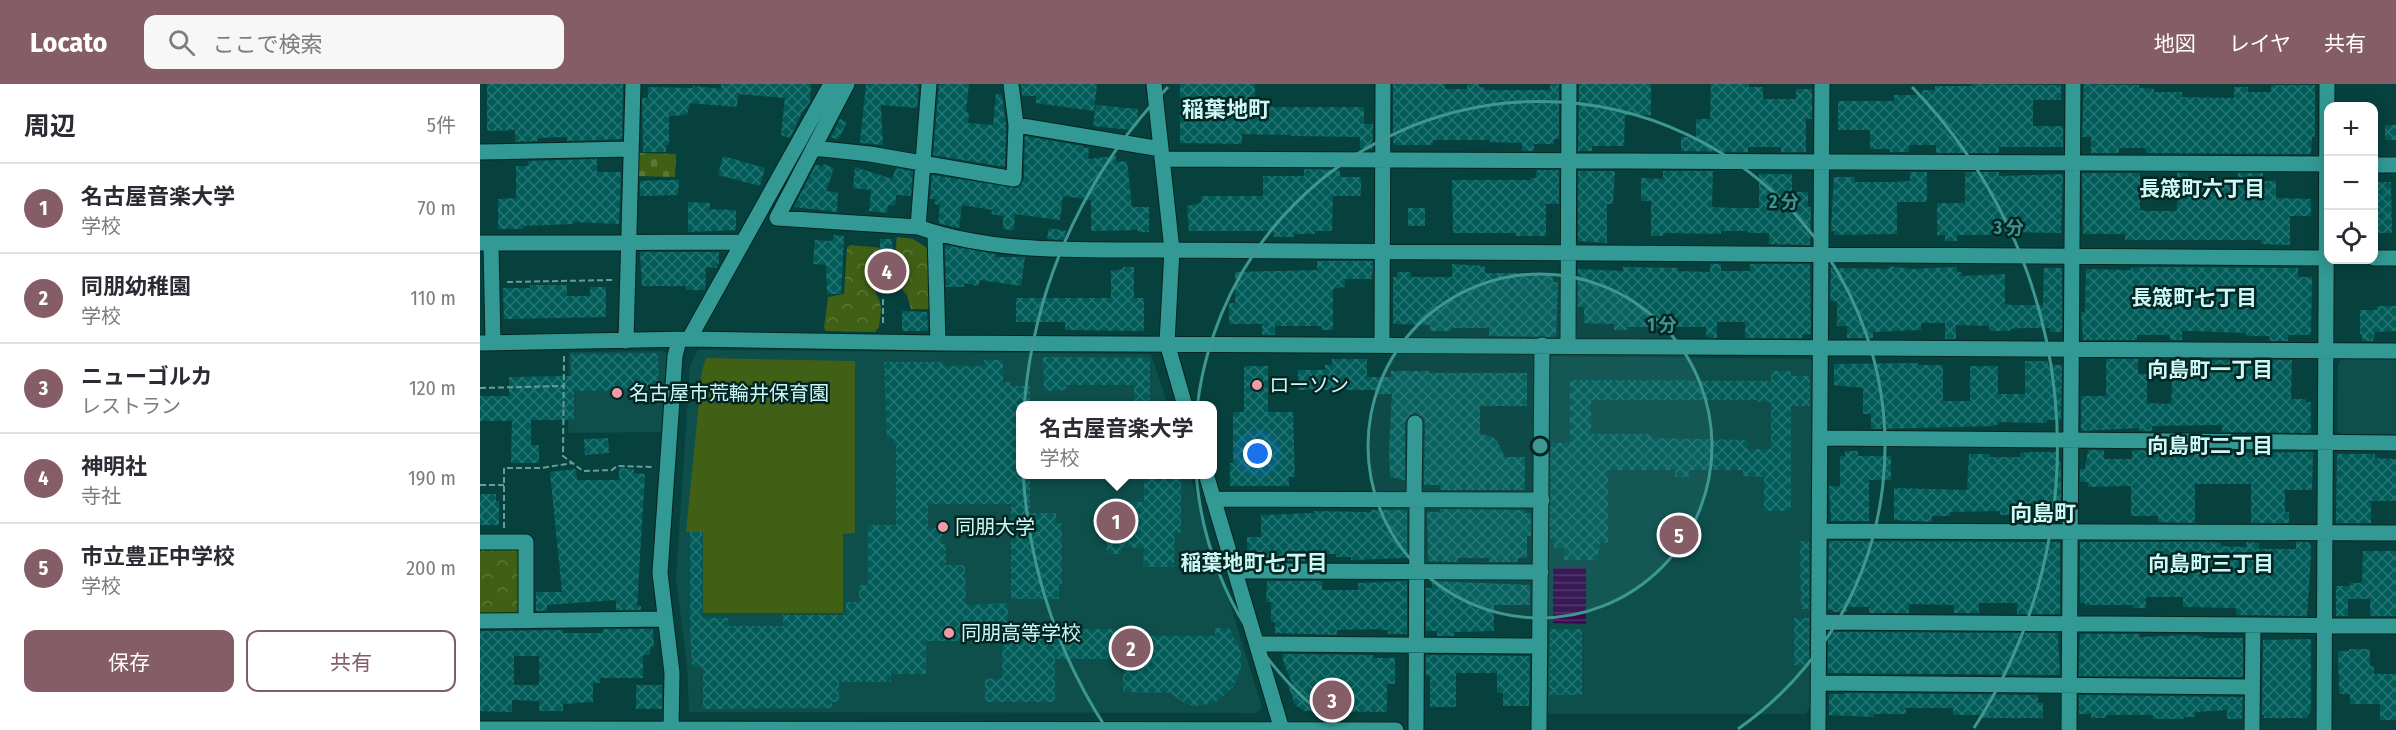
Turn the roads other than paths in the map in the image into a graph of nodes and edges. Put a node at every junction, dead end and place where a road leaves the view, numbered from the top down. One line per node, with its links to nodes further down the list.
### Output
1 (633, 84): 14 (street)
2 (831, 84): 29 (street)
3 (847, 84): 13 (street)
4 (929, 84): 22 (street)
5 (1011, 84): 12 (street)
6 (1154, 84): 16 (street)
7 (1383, 84): 18 (street)
8 (1569, 84): 19 (street)
9 (1822, 84): 20 (street)
10 (2073, 84): 21 (street)
11 (2327, 84): 17 (street)
12 (1016, 125): 16 (street); 22 (street)
13 (813, 148): 22 (street); 26 (street)
14 (631, 149): 15 (street); 28 (street)
15 (480, 152)
16 (1161, 154): 18 (street); 31 (street)
17 (2328, 156)
18 (1383, 160): 19 (street); 32 (street)
19 (1569, 161): 20 (street); 33 (street)
20 (1821, 162): 21 (street); 34 (street)
21 (2073, 163): 23 (street); 35 (street)
22 (923, 164): 26 (street)
23 (2324, 164)
24 (2378, 165): 25 (street)
25 (2396, 165)
26 (918, 227): 27 (street)
27 (935, 233): 31 (street); 43 (street)
28 (627, 241): 29 (street); 30 (street); 41 (street)
29 (741, 242): 40 (street)
30 (485, 243): 42 (street)
31 (1172, 250): 32 (street); 44 (street)
32 (1383, 250): 33 (street); 45 (street)
33 (1568, 253): 34 (street); 47 (street)
34 (1821, 254): 35 (street); 48 (street)
35 (2073, 256): 36 (street); 49 (street)
36 (2324, 258)
37 (2378, 258): 38 (street)
38 (2396, 258)
39 (2327, 264): 50 (street)
40 (684, 340): 41 (street); 43 (street); 70 (street)
41 (626, 341): 42 (street)
42 (486, 343)
43 (938, 343): 44 (street)
44 (1167, 343): 45 (street); 52 (street)
45 (1382, 344): 46 (street)
46 (1542, 345): 47 (street); 61 (street)
47 (1568, 345): 48 (street)
48 (1821, 347): 49 (street); 54 (street)
49 (2072, 348): 50 (street); 55 (street)
50 (2326, 350): 51 (street); 56 (street)
51 (2396, 351)
52 (1184, 401)
53 (1415, 423): 60 (street)
54 (1820, 438): 55 (street); 62 (street)
55 (2071, 441): 56 (street); 63 (street)
56 (2325, 442): 57 (street); 64 (street)
57 (2396, 443)
58 (1207, 479): 59 (street)
59 (1213, 499): 60 (street); 67 (street)
60 (1416, 500): 61 (street); 68 (street)
61 (1542, 500): 69 (street)
62 (1820, 531): 63 (street); 73 (street)
63 (2071, 532): 64 (street); 74 (street)
64 (2325, 532): 65 (street); 76 (street)
65 (2396, 533)
66 (480, 542): 72 (street)
67 (1235, 570): 68 (street); 78 (street)
68 (1417, 572): 69 (street); 79 (street)
69 (1541, 572): 80 (street)
70 (665, 620): 72 (street); 85 (street)
71 (480, 621): 72 (street)
72 (526, 621)
73 (1819, 622): 74 (street); 81 (street)
74 (2070, 624): 75 (street); 82 (street)
75 (2253, 625): 76 (street); 83 (street)
76 (2325, 626): 77 (street); 94 (street)
77 (2396, 626)
78 (1257, 644): 79 (street); 87 (street)
79 (1417, 646): 80 (street); 89 (street)
80 (1540, 646): 90 (street)
81 (1818, 683): 82 (street); 91 (street)
82 (2070, 685): 83 (street); 92 (street)
83 (2252, 687): 93 (street)
84 (480, 729): 85 (street)
85 (671, 730): 86 (street)
86 (960, 730): 87 (street)
87 (1282, 730): 88 (street)
88 (1396, 730)
89 (1416, 730)
90 (1539, 730)
91 (1818, 730)
92 (2069, 730)
93 (2252, 730)
94 (2324, 730)

